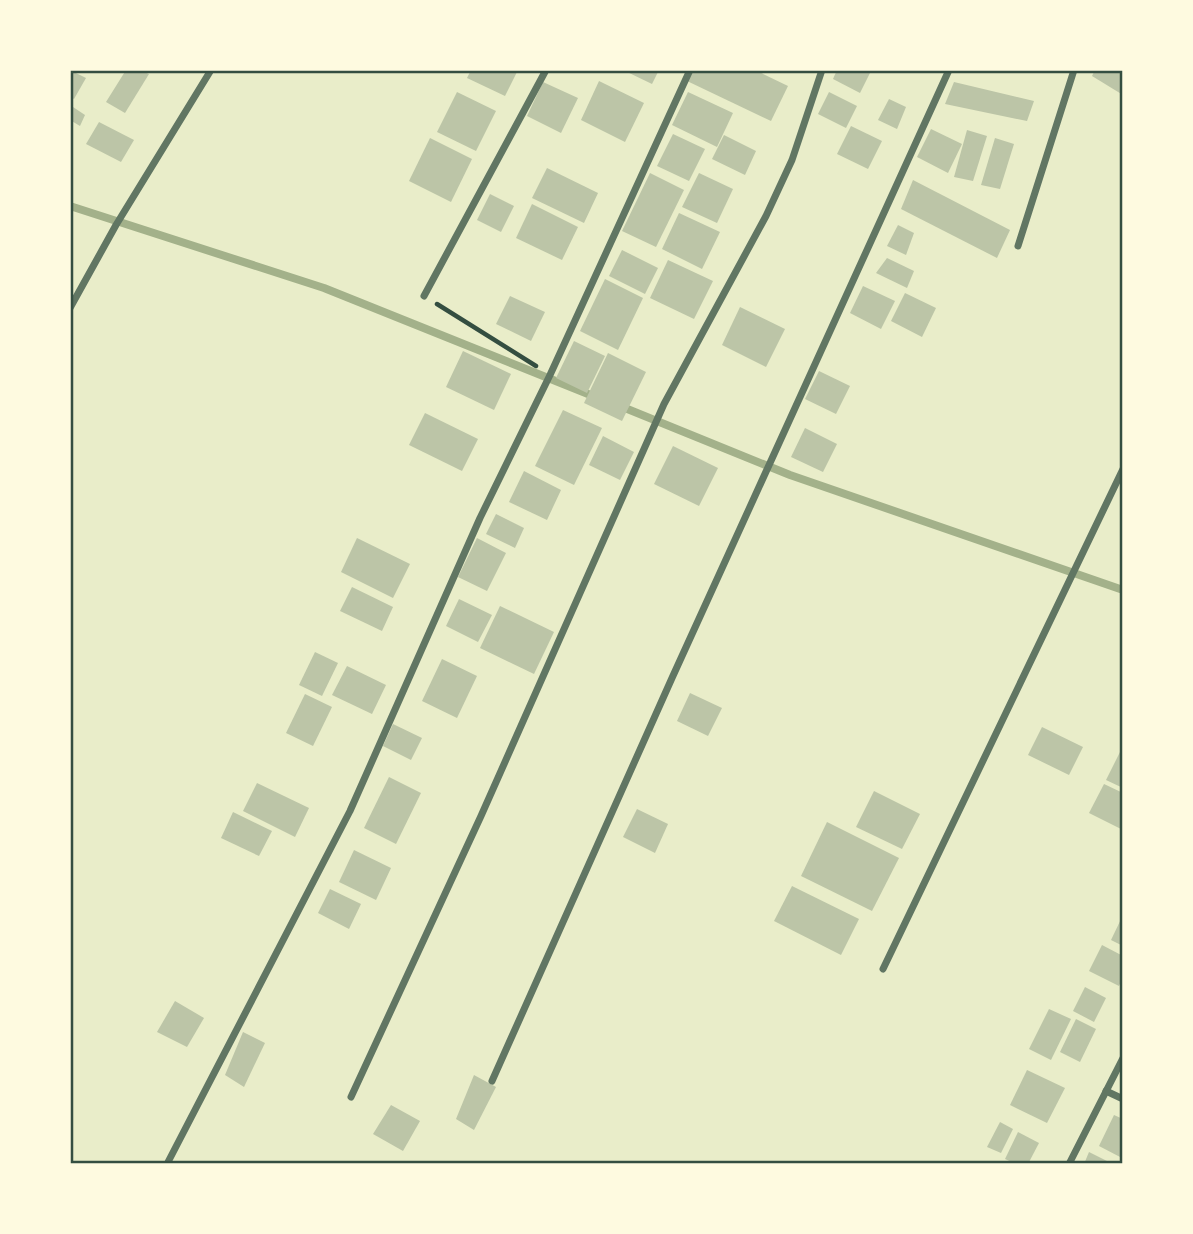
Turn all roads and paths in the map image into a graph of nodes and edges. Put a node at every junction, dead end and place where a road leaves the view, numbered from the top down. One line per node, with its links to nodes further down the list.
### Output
1 (211, 70): 9 (street)
2 (546, 70): 8 (street)
3 (690, 70): 10 (street)
4 (822, 70): 16 (street)
5 (949, 70): 14 (street)
6 (1074, 70): 7 (street)
7 (1018, 246)
8 (424, 296): 10 (path)
9 (70, 308)
10 (550, 375): 18 (street)
11 (1123, 469): 12 (street)
12 (883, 969)
13 (1123, 1058): 15 (street)
14 (492, 1081)
15 (1106, 1091): 17 (street); 19 (street)
16 (351, 1097)
17 (1123, 1099)
18 (167, 1164)
19 (1069, 1164)

